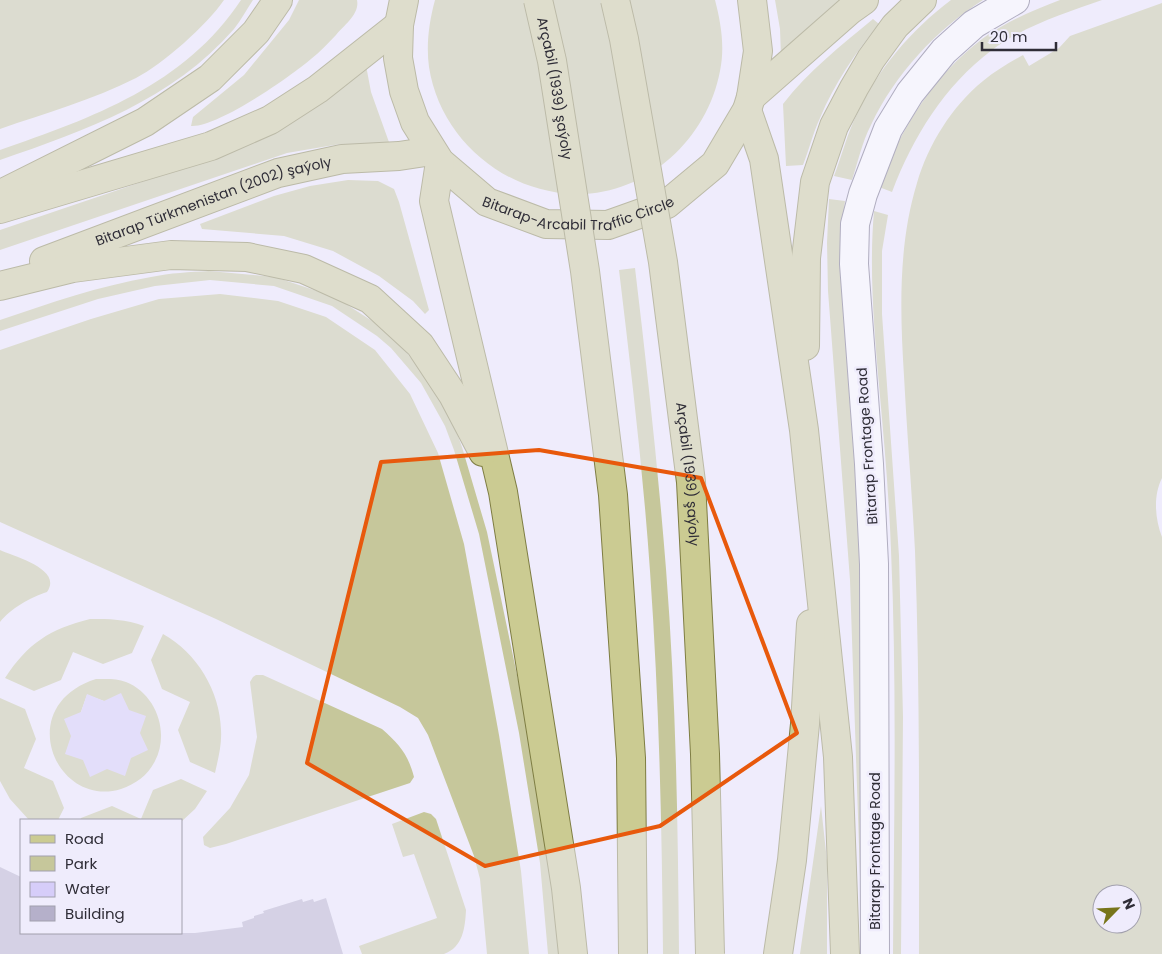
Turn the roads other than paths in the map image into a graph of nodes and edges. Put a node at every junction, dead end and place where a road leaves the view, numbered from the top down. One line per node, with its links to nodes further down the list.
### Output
1 (278, 0): 11 (main road)
2 (538, 0): 19 (main road, Arçabil (1939) şaýoly, bridge)
3 (615, 0): 20 (main road, Arçabil (1939) şaýoly, bridge)
4 (752, 0): 9 (main road, Bitarap-Arcabil Traffic Circle)
5 (864, 0): 9 (main road)
6 (922, 0): 15 (main road)
7 (1015, 0): 23 (street, Bitarap Frontage Road)
8 (402, 12): 10 (main road, Bitarap-Arcabil Traffic Circle); 12 (main road)
9 (749, 104): 10 (main road, Bitarap-Arcabil Traffic Circle); 15 (main road)
10 (436, 156): 13 (main road, Bitarap Türkmenistan (2002) şaýoly); 16 (main road)
11 (0, 194)
12 (0, 208)
13 (0, 277)
14 (0, 286): 16 (main road)
15 (804, 430): 17 (main road)
16 (502, 492): 18 (main road)
17 (816, 548): 21 (main road); 22 (main road)
18 (573, 954)
19 (633, 954)
20 (710, 954)
21 (778, 954)
22 (845, 954)
23 (875, 954)

